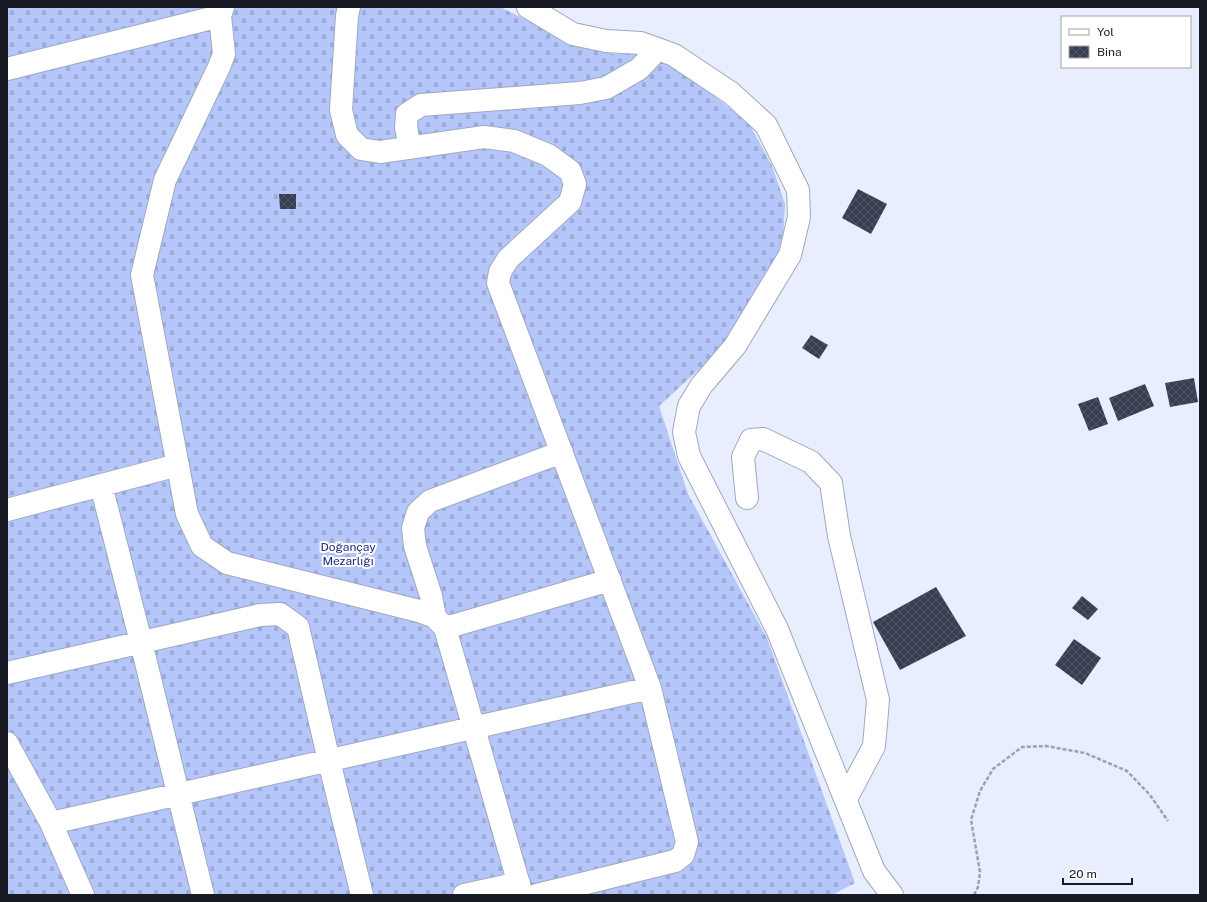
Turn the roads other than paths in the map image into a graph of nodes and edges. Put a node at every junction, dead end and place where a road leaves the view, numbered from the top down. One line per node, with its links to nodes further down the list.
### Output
1 (349, 7): 6 (street)
2 (528, 7): 4 (street)
3 (221, 12): 5 (street); 8 (street)
4 (658, 49): 6 (street); 21 (street)
5 (7, 68)
6 (410, 148): 7 (street)
7 (562, 452): 12 (street); 13 (street)
8 (178, 465): 9 (street); 13 (street)
9 (101, 485): 11 (street); 14 (street)
10 (747, 498): 21 (street)
11 (7, 510)
12 (610, 580): 13 (street); 16 (street)
13 (440, 622): 17 (street)
14 (141, 642): 15 (street); 19 (street); 20 (street)
15 (7, 673)
16 (650, 688): 17 (street); 28 (street)
17 (473, 728): 19 (street); 23 (street)
18 (7, 743): 22 (street)
19 (329, 761): 20 (street); 26 (street)
20 (179, 794): 22 (street); 25 (street)
21 (846, 798): 29 (street)
22 (51, 823): 24 (street)
23 (521, 889): 27 (street)
24 (83, 895)
25 (203, 895)
26 (362, 895)
27 (464, 895)
28 (536, 895)
29 (892, 895)

